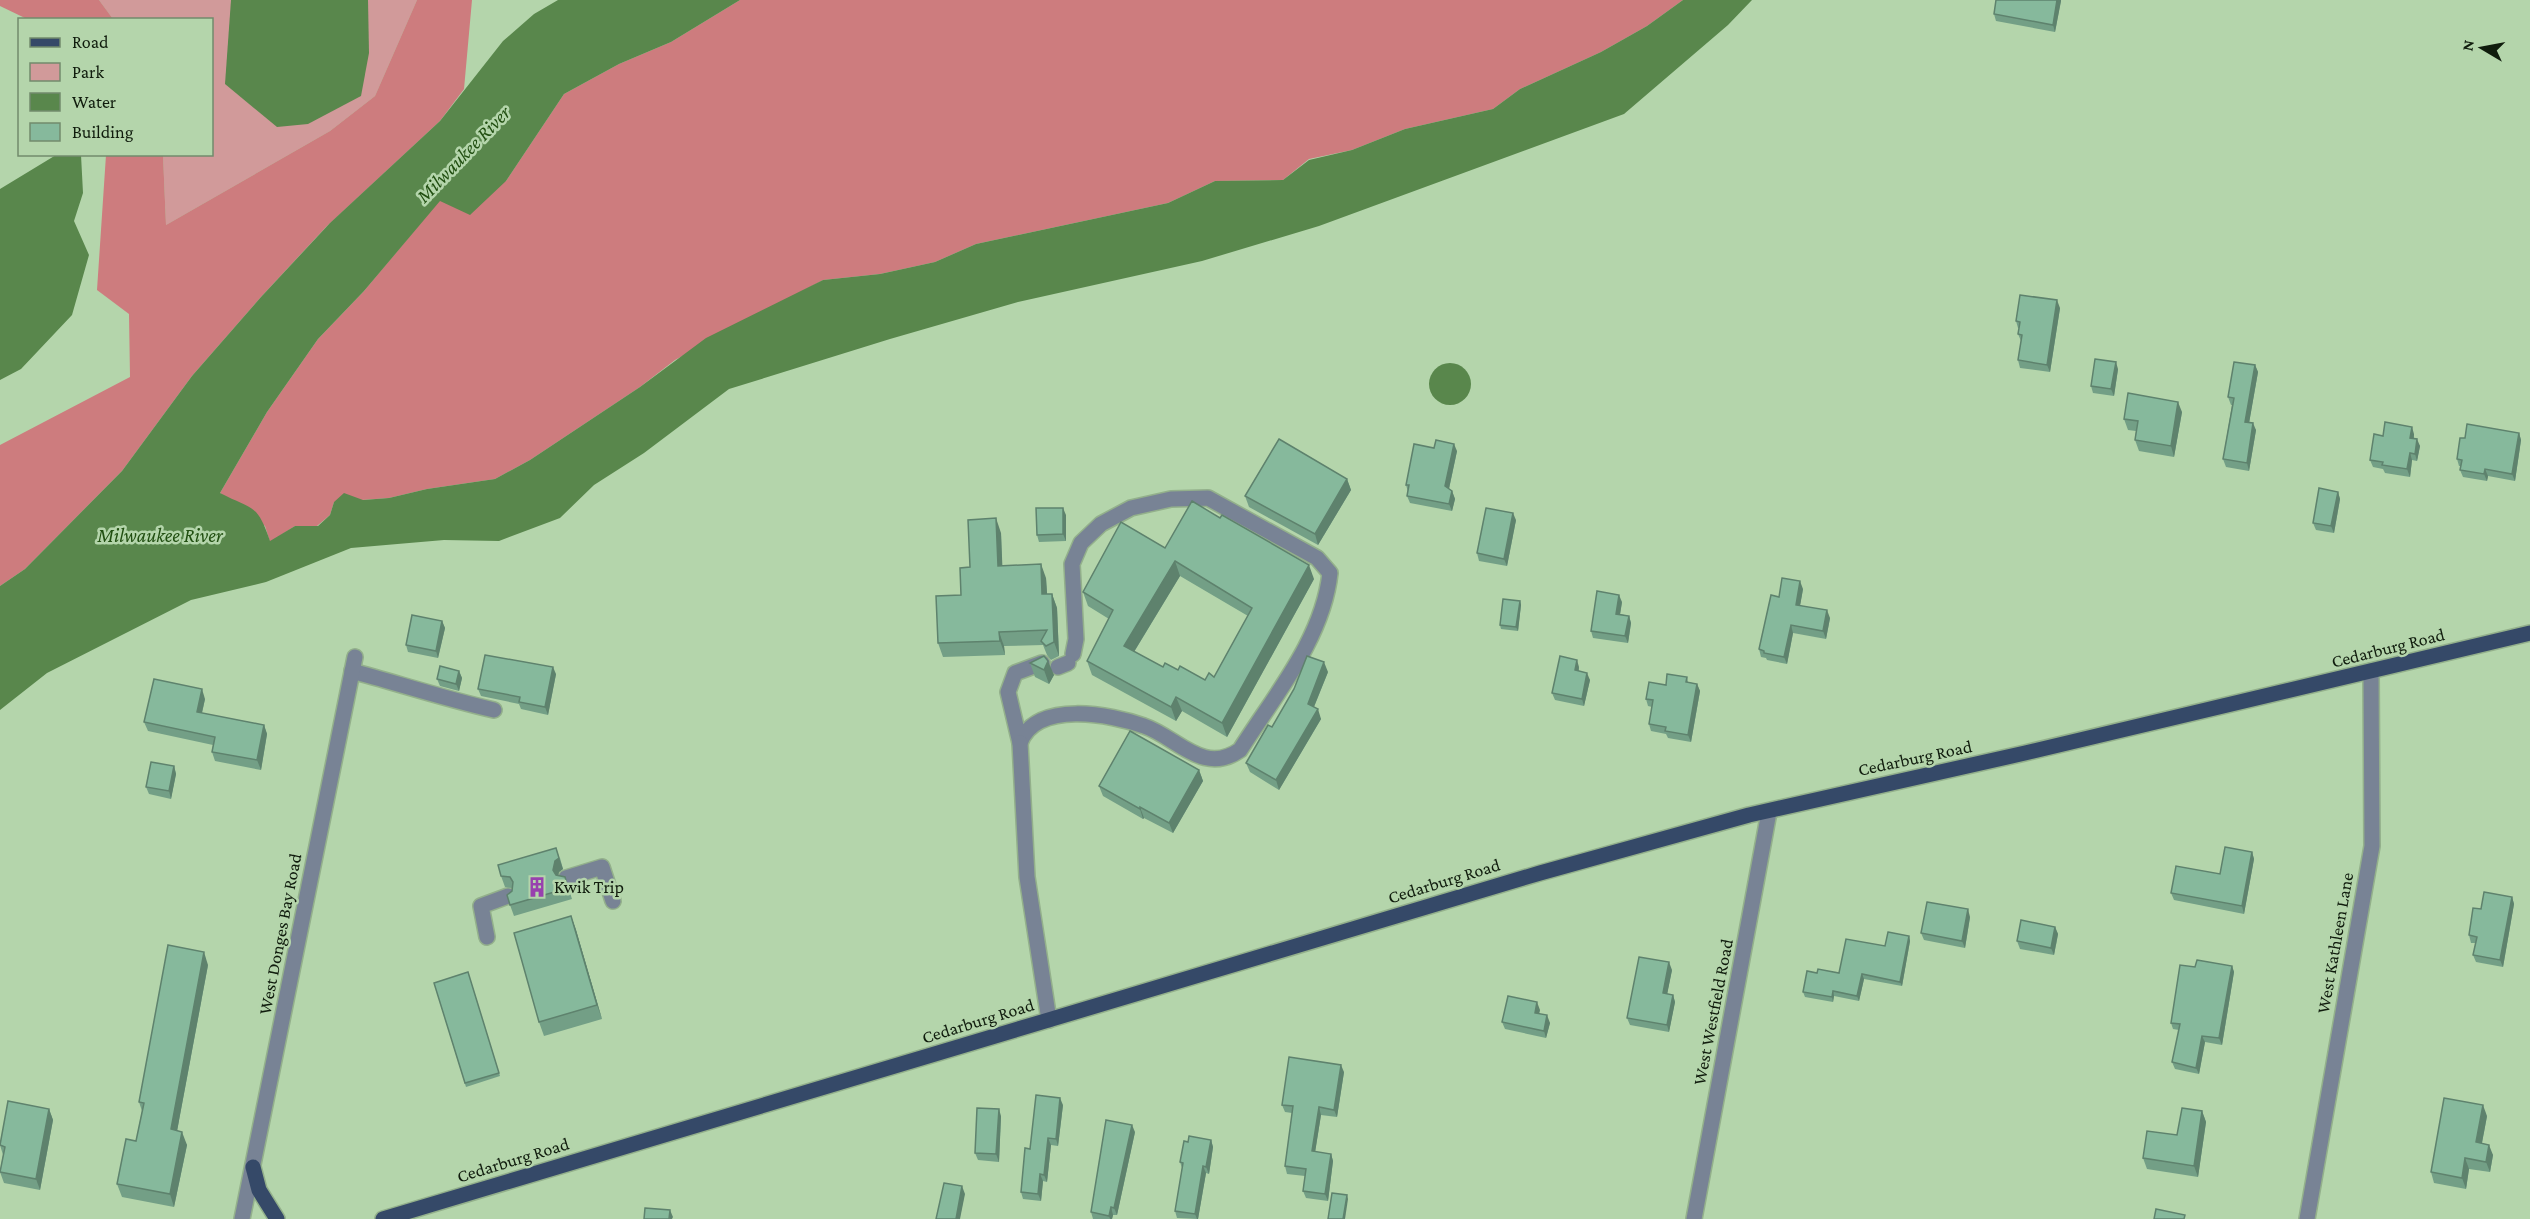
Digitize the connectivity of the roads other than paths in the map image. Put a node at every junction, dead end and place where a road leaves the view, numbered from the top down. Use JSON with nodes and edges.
{"nodes":[{"id":1,"x":2530,"y":633,"type":"edge"},
{"id":2,"x":1067,"y":661,"type":"dead end"},
{"id":3,"x":1042,"y":663,"type":"edge"},
{"id":4,"x":2371,"y":672,"type":"junction"},
{"id":5,"x":494,"y":710,"type":"dead end"},
{"id":6,"x":1020,"y":743,"type":"junction"},
{"id":7,"x":1769,"y":812,"type":"junction"},
{"id":8,"x":566,"y":878,"type":"edge"},
{"id":9,"x":508,"y":896,"type":"edge"},
{"id":10,"x":613,"y":901,"type":"dead end"},
{"id":11,"x":487,"y":936,"type":"dead end"},
{"id":12,"x":1049,"y":1020,"type":"junction"},
{"id":13,"x":253,"y":1167,"type":"junction"},
{"id":14,"x":242,"y":1219,"type":"edge"},
{"id":15,"x":277,"y":1219,"type":"edge"},
{"id":16,"x":383,"y":1219,"type":"edge"},
{"id":17,"x":1694,"y":1219,"type":"edge"},
{"id":18,"x":2307,"y":1219,"type":"edge"}],
"edges":[{"from":1,"to":4,"type":"main road","name":"Cedarburg Road"},
{"from":2,"to":6,"type":"street"},
{"from":3,"to":6,"type":"street"},
{"from":4,"to":7,"type":"main road","name":"Cedarburg Road"},
{"from":4,"to":18,"type":"street","name":"West Kathleen Lane"},
{"from":5,"to":13,"type":"street","name":"West Donges Bay Road"},
{"from":6,"to":12,"type":"street"},
{"from":7,"to":12,"type":"main road","name":"Cedarburg Road"},
{"from":7,"to":17,"type":"street","name":"West Westfield Road"},
{"from":8,"to":10,"type":"street"},
{"from":9,"to":11,"type":"street"},
{"from":12,"to":16,"type":"main road","name":"Cedarburg Road"},
{"from":13,"to":14,"type":"street","name":"West Donges Bay Road"},
{"from":13,"to":15,"type":"main road"}]}
